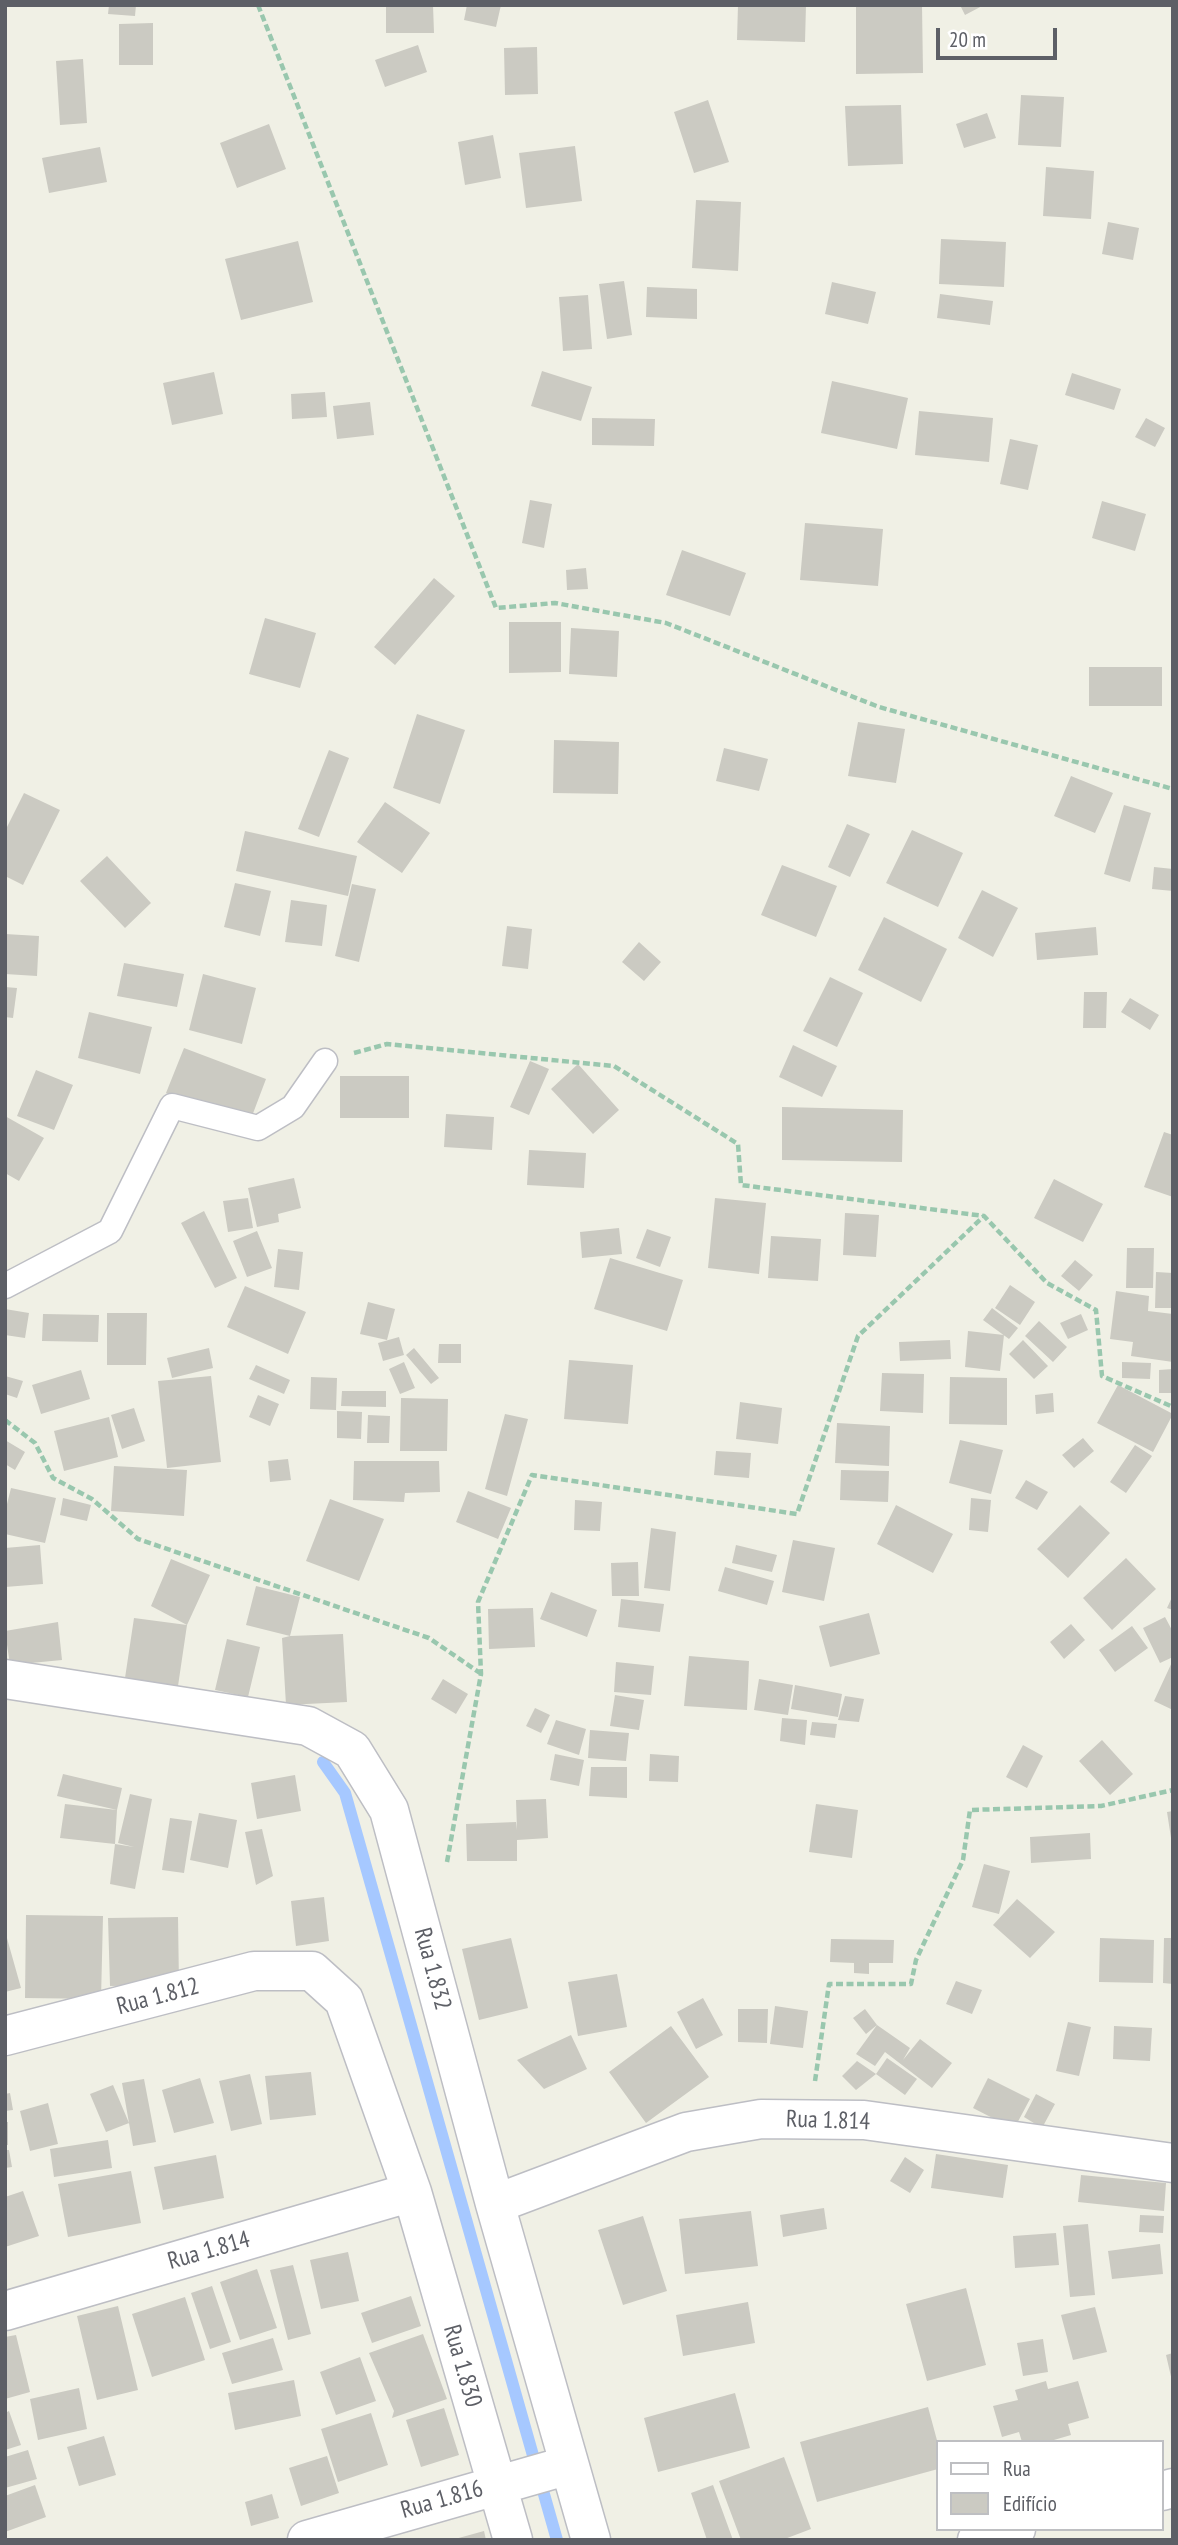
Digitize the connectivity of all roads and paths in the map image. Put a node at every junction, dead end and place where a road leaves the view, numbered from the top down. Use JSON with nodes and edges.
{"nodes":[{"id":1,"x":258,"y":5,"type":"edge"},
{"id":2,"x":1173,"y":789,"type":"edge"},
{"id":3,"x":325,"y":1061,"type":"joint"},
{"id":4,"x":984,"y":1216,"type":"junction"},
{"id":5,"x":5,"y":1286,"type":"edge"},
{"id":6,"x":1173,"y":1408,"type":"edge"},
{"id":7,"x":5,"y":1420,"type":"edge"},
{"id":8,"x":481,"y":1674,"type":"junction"},
{"id":9,"x":5,"y":1679,"type":"edge"},
{"id":10,"x":1173,"y":1790,"type":"edge"},
{"id":11,"x":407,"y":1879,"type":"junction"},
{"id":12,"x":312,"y":1971,"type":"joint"},
{"id":13,"x":5,"y":2036,"type":"edge"},
{"id":14,"x":810,"y":2120,"type":"junction"},
{"id":15,"x":1173,"y":2163,"type":"edge"},
{"id":16,"x":412,"y":2192,"type":"junction"},
{"id":17,"x":495,"y":2204,"type":"junction"},
{"id":18,"x":5,"y":2311,"type":"edge"},
{"id":19,"x":569,"y":2465,"type":"junction"},
{"id":20,"x":496,"y":2485,"type":"junction"},
{"id":21,"x":1009,"y":2531,"type":"edge"},
{"id":22,"x":307,"y":2540,"type":"edge"},
{"id":23,"x":513,"y":2540,"type":"edge"},
{"id":24,"x":591,"y":2540,"type":"edge"},
{"id":25,"x":977,"y":2540,"type":"edge"}],
"edges":[{"from":1,"to":2,"type":"path"},
{"from":3,"to":4,"type":"path"},
{"from":3,"to":5,"type":"lane"},
{"from":4,"to":6,"type":"path"},
{"from":4,"to":8,"type":"path"},
{"from":7,"to":8,"type":"path"},
{"from":8,"to":11,"type":"path"},
{"from":9,"to":11,"type":"street","name":"Rua 1.832"},
{"from":10,"to":14,"type":"path"},
{"from":11,"to":17,"type":"street","name":"Rua 1.832"},
{"from":12,"to":13,"type":"street","name":"Rua 1.812"},
{"from":12,"to":16,"type":"street","name":"Rua 1.830"},
{"from":14,"to":15,"type":"street","name":"Rua 1.814"},
{"from":14,"to":17,"type":"street","name":"Rua 1.814"},
{"from":16,"to":18,"type":"street","name":"Rua 1.814"},
{"from":16,"to":20,"type":"street","name":"Rua 1.830"},
{"from":17,"to":19,"type":"street","name":"Rua 1.832"},
{"from":19,"to":20,"type":"street","name":"Rua 1.816"},
{"from":19,"to":24,"type":"street","name":"Rua 1.832"},
{"from":20,"to":22,"type":"street","name":"Rua 1.816"},
{"from":20,"to":23,"type":"street","name":"Rua 1.830"},
{"from":21,"to":25,"type":"street"}]}
